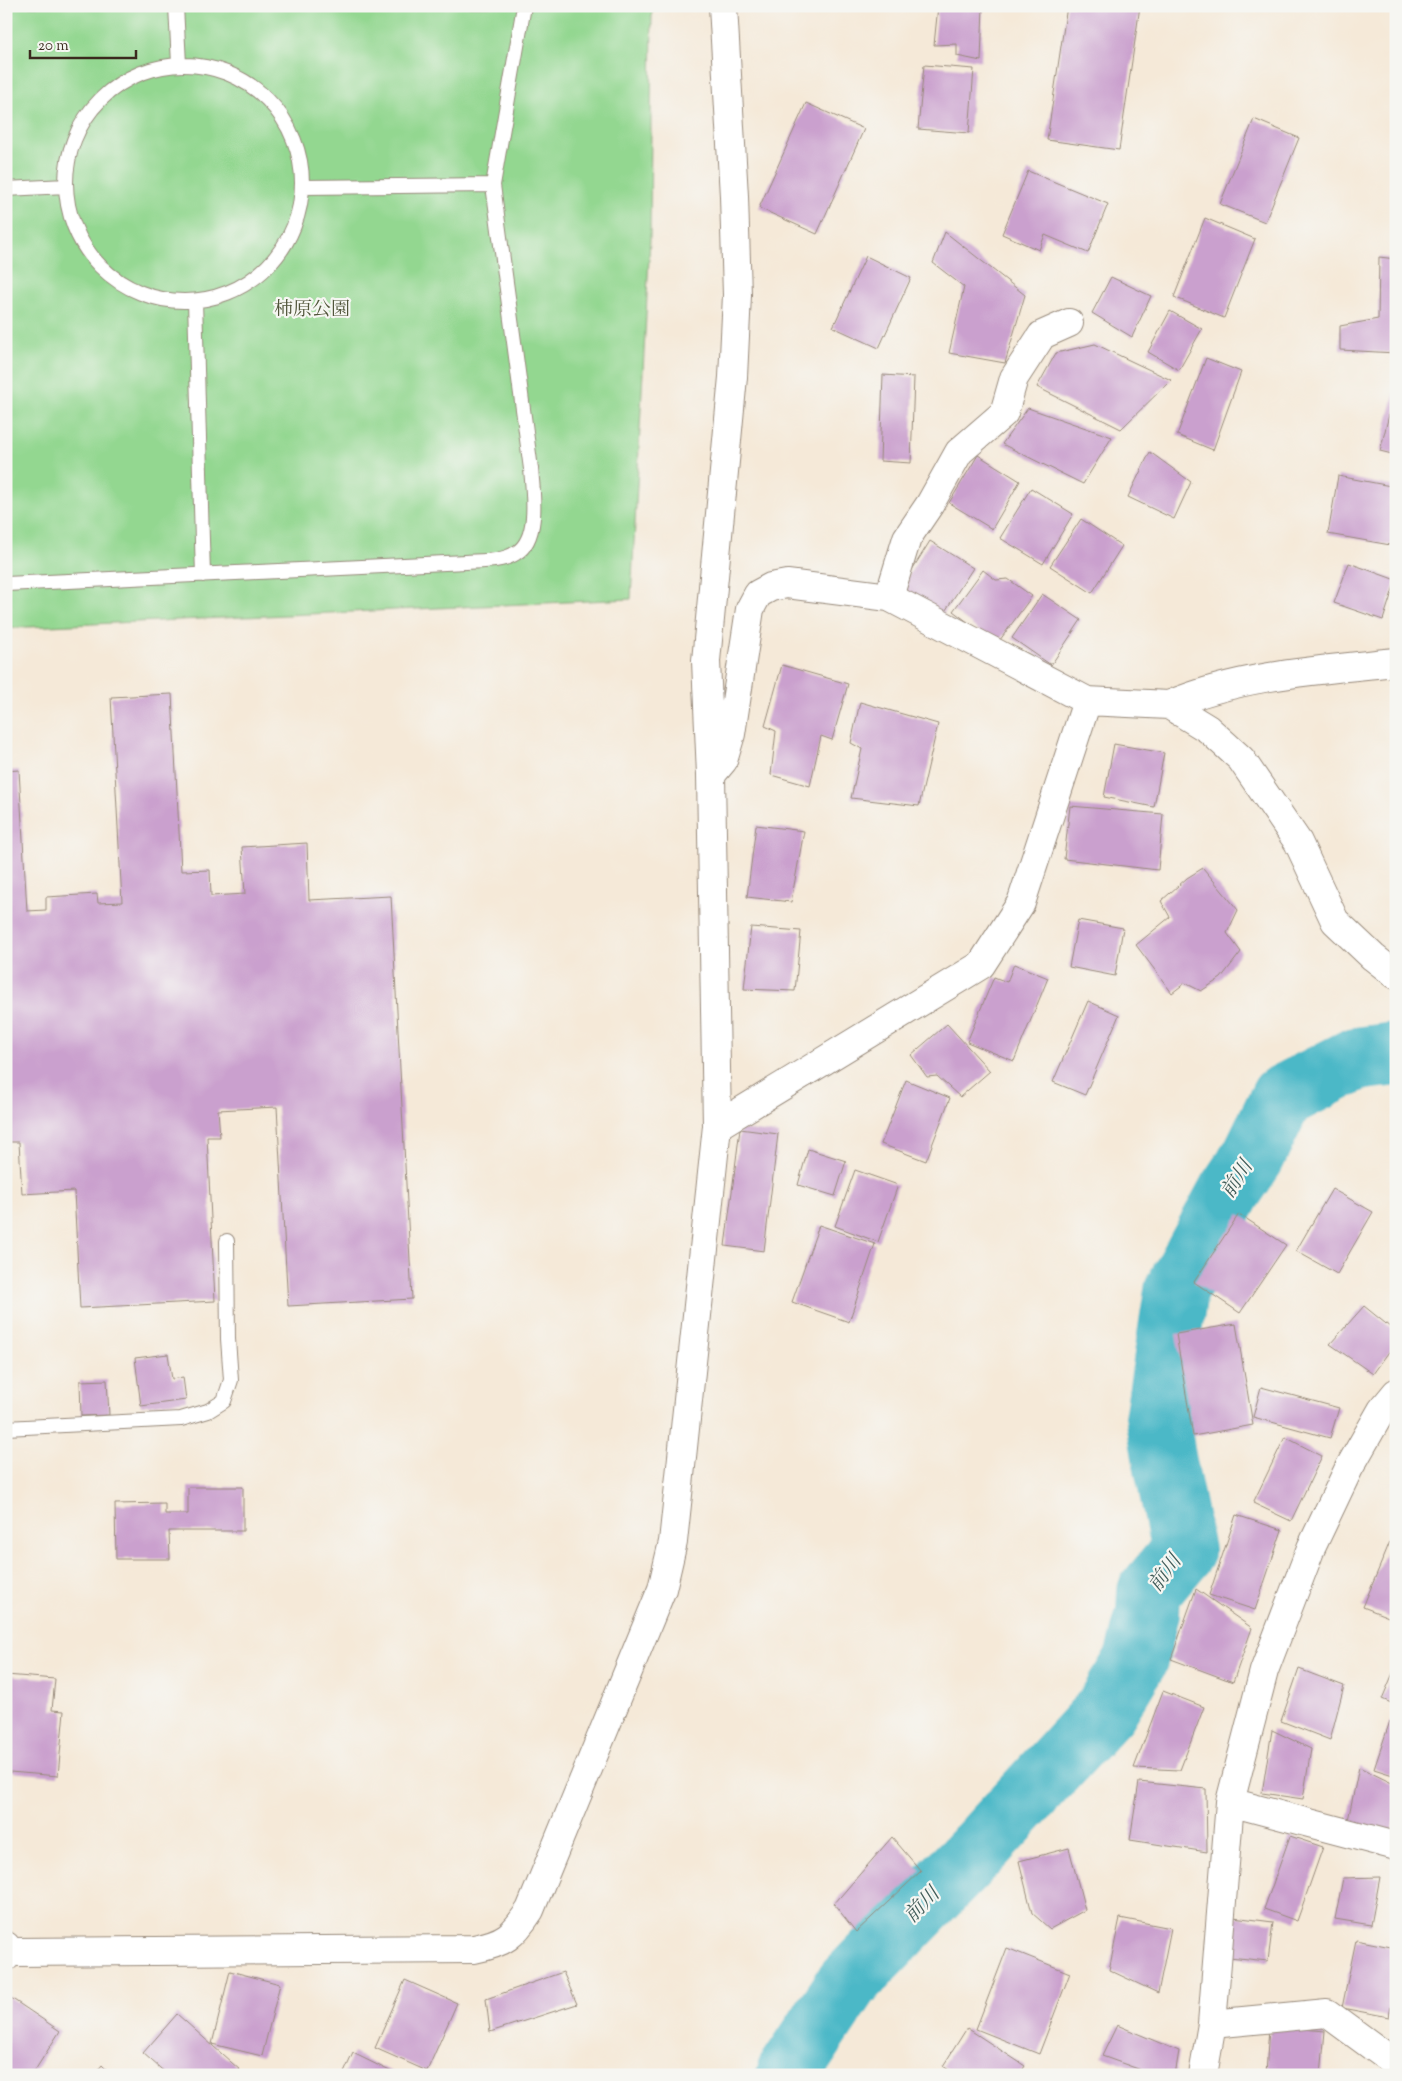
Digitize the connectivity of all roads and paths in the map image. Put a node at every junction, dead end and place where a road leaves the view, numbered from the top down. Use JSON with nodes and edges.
{"nodes":[{"id":1,"x":176,"y":6,"type":"edge"},
{"id":2,"x":524,"y":6,"type":"edge"},
{"id":3,"x":723,"y":6,"type":"edge"},
{"id":4,"x":179,"y":64,"type":"junction"},
{"id":5,"x":493,"y":185,"type":"junction"},
{"id":6,"x":66,"y":186,"type":"junction"},
{"id":7,"x":303,"y":187,"type":"junction"},
{"id":8,"x":6,"y":189,"type":"edge"},
{"id":9,"x":195,"y":301,"type":"junction"},
{"id":10,"x":1069,"y":323,"type":"dead end"},
{"id":11,"x":203,"y":575,"type":"junction"},
{"id":12,"x":6,"y":584,"type":"edge"},
{"id":13,"x":888,"y":598,"type":"junction"},
{"id":14,"x":1396,"y":662,"type":"edge"},
{"id":15,"x":1086,"y":701,"type":"junction"},
{"id":16,"x":1169,"y":704,"type":"junction"},
{"id":17,"x":711,"y":775,"type":"junction"},
{"id":18,"x":1396,"y":975,"type":"edge"},
{"id":19,"x":717,"y":1126,"type":"junction"},
{"id":20,"x":227,"y":1241,"type":"dead end"},
{"id":21,"x":1396,"y":1393,"type":"edge"},
{"id":22,"x":6,"y":1428,"type":"edge"},
{"id":23,"x":1230,"y":1802,"type":"junction"},
{"id":24,"x":1396,"y":1846,"type":"edge"},
{"id":25,"x":8,"y":1952,"type":"edge"},
{"id":26,"x":1212,"y":2024,"type":"junction"},
{"id":27,"x":1395,"y":2063,"type":"edge"},
{"id":28,"x":1203,"y":2075,"type":"edge"}],
"edges":[{"from":1,"to":4,"type":"lane"},
{"from":2,"to":5,"type":"lane"},
{"from":3,"to":17,"type":"street"},
{"from":4,"to":6,"type":"lane"},
{"from":4,"to":7,"type":"lane"},
{"from":5,"to":7,"type":"lane"},
{"from":5,"to":11,"type":"lane"},
{"from":6,"to":8,"type":"lane"},
{"from":6,"to":9,"type":"lane"},
{"from":7,"to":9,"type":"lane"},
{"from":9,"to":11,"type":"lane"},
{"from":10,"to":13,"type":"street"},
{"from":11,"to":12,"type":"lane"},
{"from":13,"to":15,"type":"street"},
{"from":13,"to":17,"type":"street"},
{"from":14,"to":16,"type":"street"},
{"from":15,"to":16,"type":"street"},
{"from":15,"to":19,"type":"street"},
{"from":16,"to":18,"type":"street"},
{"from":17,"to":19,"type":"street"},
{"from":19,"to":25,"type":"street"},
{"from":20,"to":22,"type":"lane"},
{"from":21,"to":23,"type":"street"},
{"from":23,"to":24,"type":"street"},
{"from":23,"to":26,"type":"street"},
{"from":26,"to":27,"type":"street"},
{"from":26,"to":28,"type":"street"}]}
